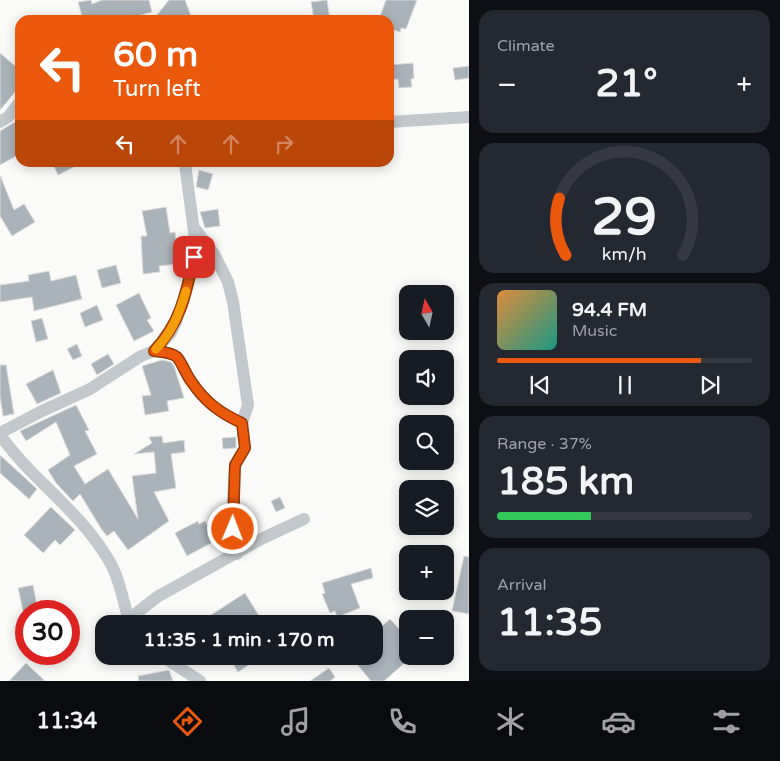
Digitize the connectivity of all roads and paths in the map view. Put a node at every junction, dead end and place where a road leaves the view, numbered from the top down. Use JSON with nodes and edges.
{"nodes":[{"id":1,"x":15,"y":108,"type":"edge"},
{"id":2,"x":469,"y":117,"type":"edge"},
{"id":3,"x":0,"y":122,"type":"edge"},
{"id":4,"x":394,"y":122,"type":"edge"},
{"id":5,"x":185,"y":167,"type":"edge"},
{"id":6,"x":195,"y":228,"type":"junction"},
{"id":7,"x":154,"y":351,"type":"junction"},
{"id":8,"x":242,"y":423,"type":"junction"},
{"id":9,"x":0,"y":434,"type":"edge"},
{"id":10,"x":304,"y":519,"type":"dead end"},
{"id":11,"x":237,"y":554,"type":"junction"},
{"id":12,"x":128,"y":615,"type":"edge"},
{"id":13,"x":138,"y":615,"type":"edge"},
{"id":14,"x":176,"y":665,"type":"edge"},
{"id":15,"x":200,"y":681,"type":"edge"}],
"edges":[{"from":1,"to":3,"type":"street"},
{"from":2,"to":4,"type":"street"},
{"from":5,"to":6,"type":"street"},
{"from":6,"to":7,"type":"street"},
{"from":6,"to":8,"type":"street"},
{"from":7,"to":8,"type":"street"},
{"from":7,"to":9,"type":"street"},
{"from":8,"to":11,"type":"street"},
{"from":9,"to":12,"type":"street"},
{"from":10,"to":11,"type":"street"},
{"from":11,"to":13,"type":"street"},
{"from":14,"to":15,"type":"street"}]}
